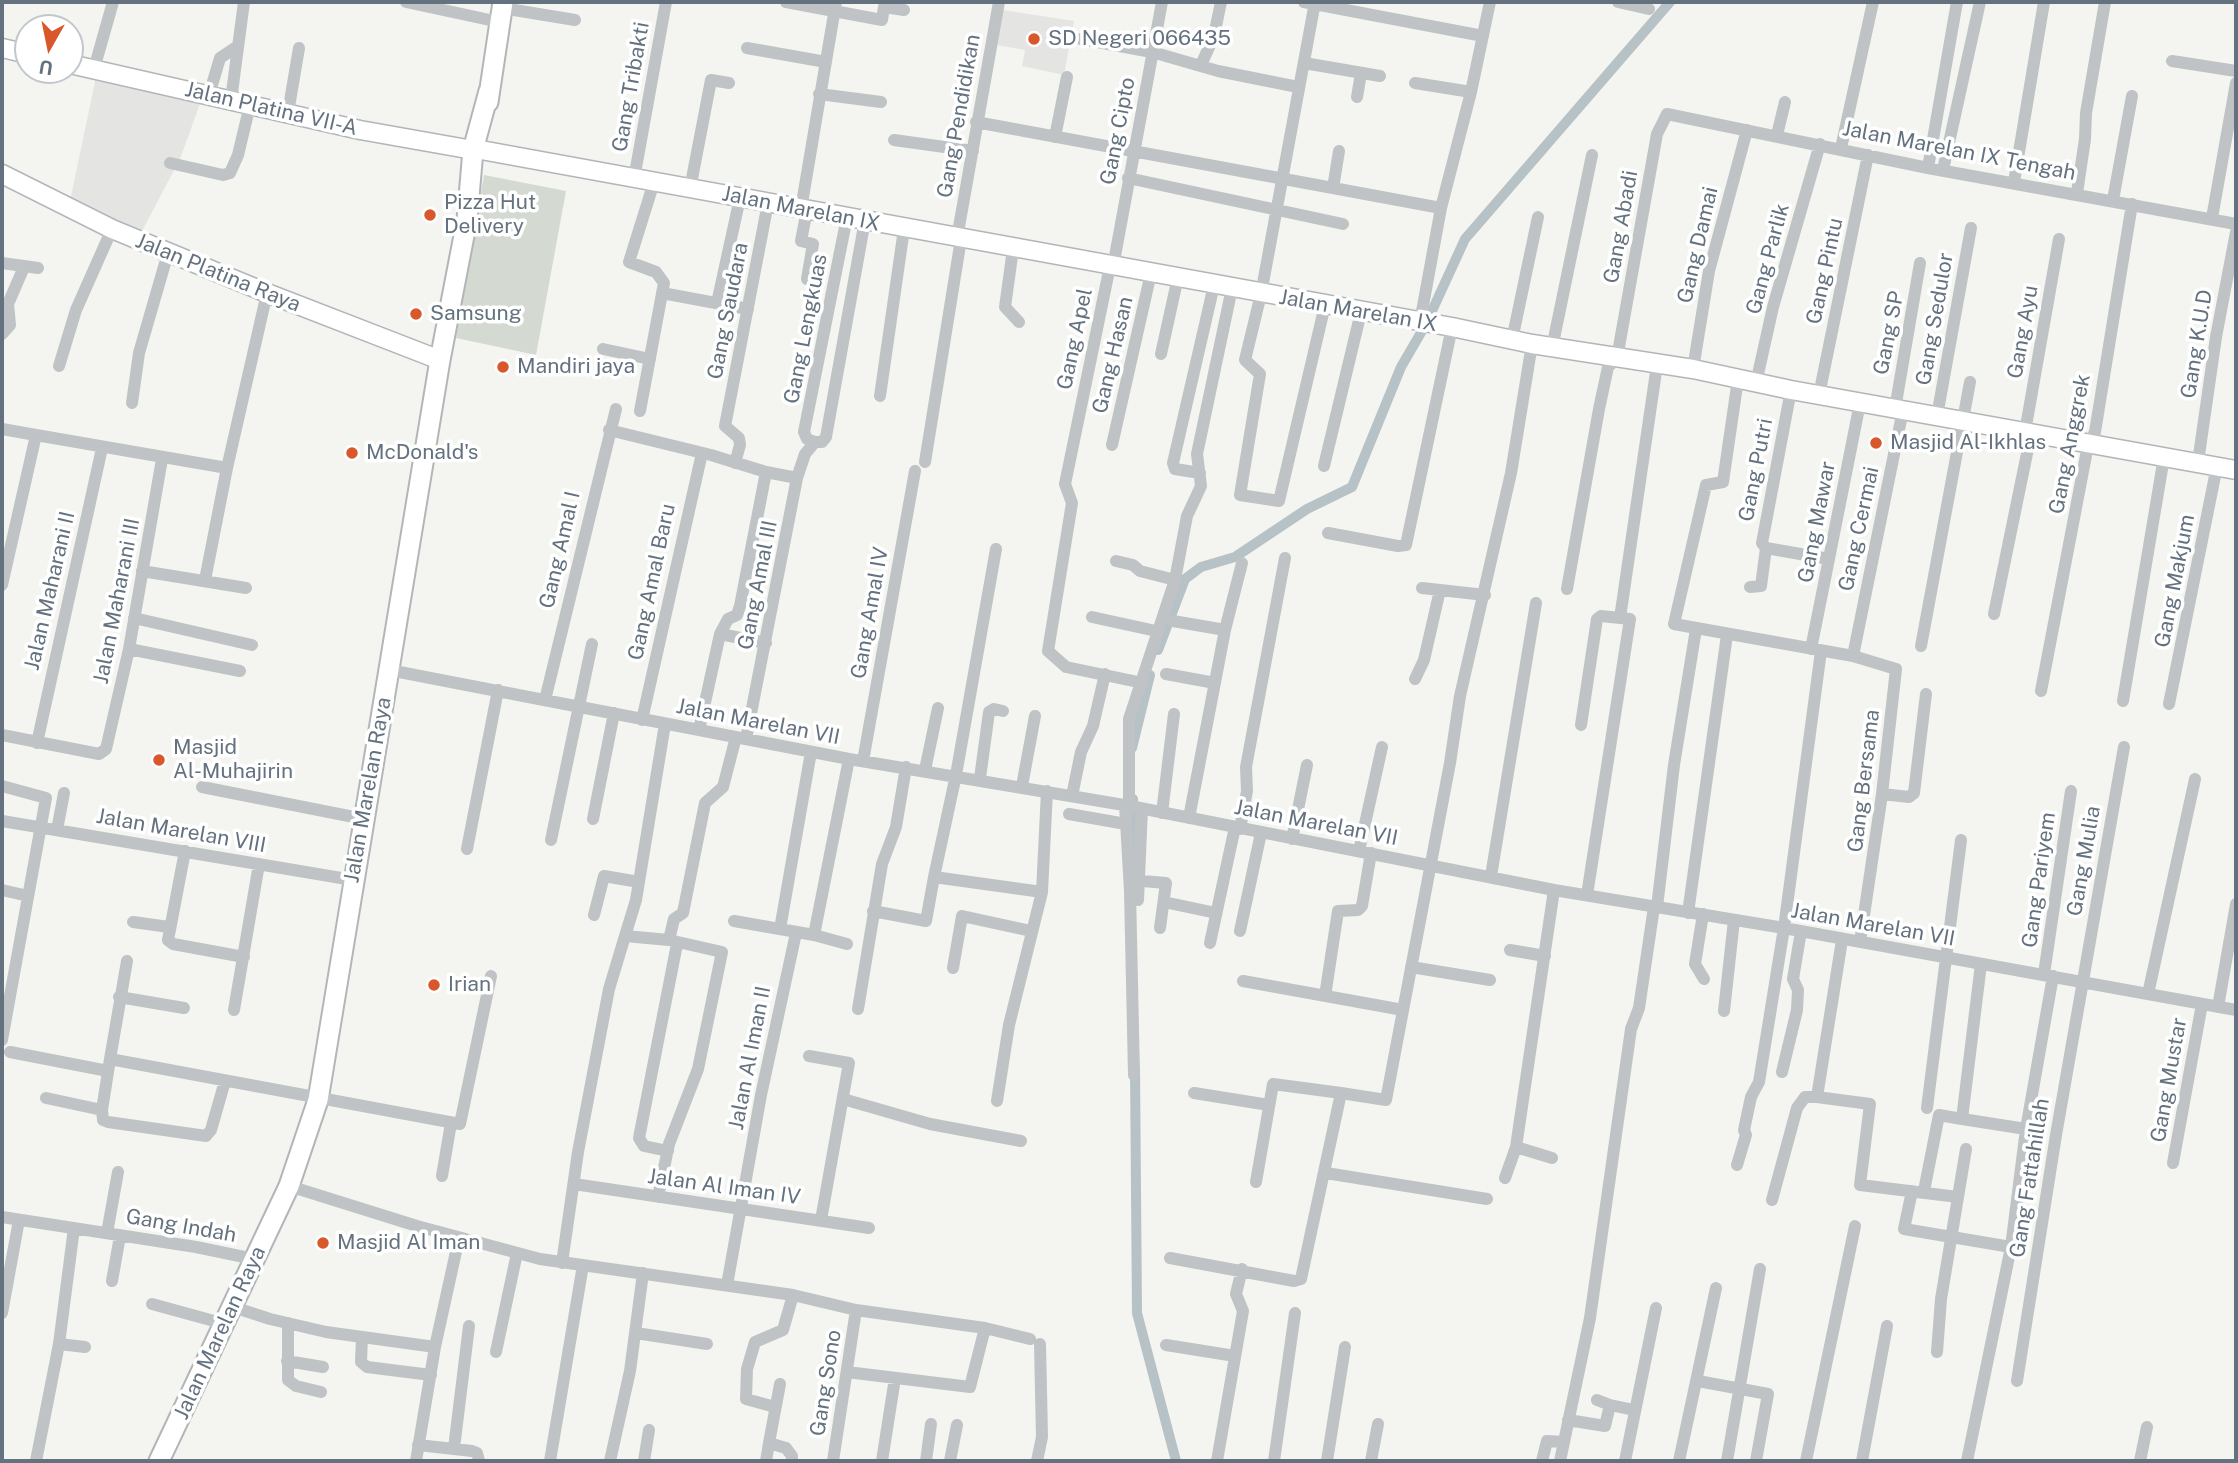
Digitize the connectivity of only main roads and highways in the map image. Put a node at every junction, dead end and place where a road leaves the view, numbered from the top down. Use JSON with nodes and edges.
{"nodes":[{"id":1,"x":501,"y":11,"type":"edge"},
{"id":2,"x":84,"y":67,"type":"edge"},
{"id":3,"x":477,"y":150,"type":"junction"},
{"id":4,"x":2,"y":174,"type":"edge"},
{"id":5,"x":440,"y":360,"type":"junction"},
{"id":6,"x":2236,"y":470,"type":"edge"},
{"id":7,"x":159,"y":1461,"type":"edge"}],
"edges":[{"from":1,"to":3,"type":"main road","name":"Jalan Marelan Raya"},
{"from":2,"to":3,"type":"main road","name":"Jalan Platina VII-A"},
{"from":3,"to":5,"type":"main road","name":"Jalan Marelan Raya"},
{"from":3,"to":6,"type":"main road","name":"Jalan Marelan IX"},
{"from":4,"to":5,"type":"main road","name":"Jalan Platina Raya"},
{"from":5,"to":7,"type":"main road","name":"Jalan Marelan Raya"}]}
